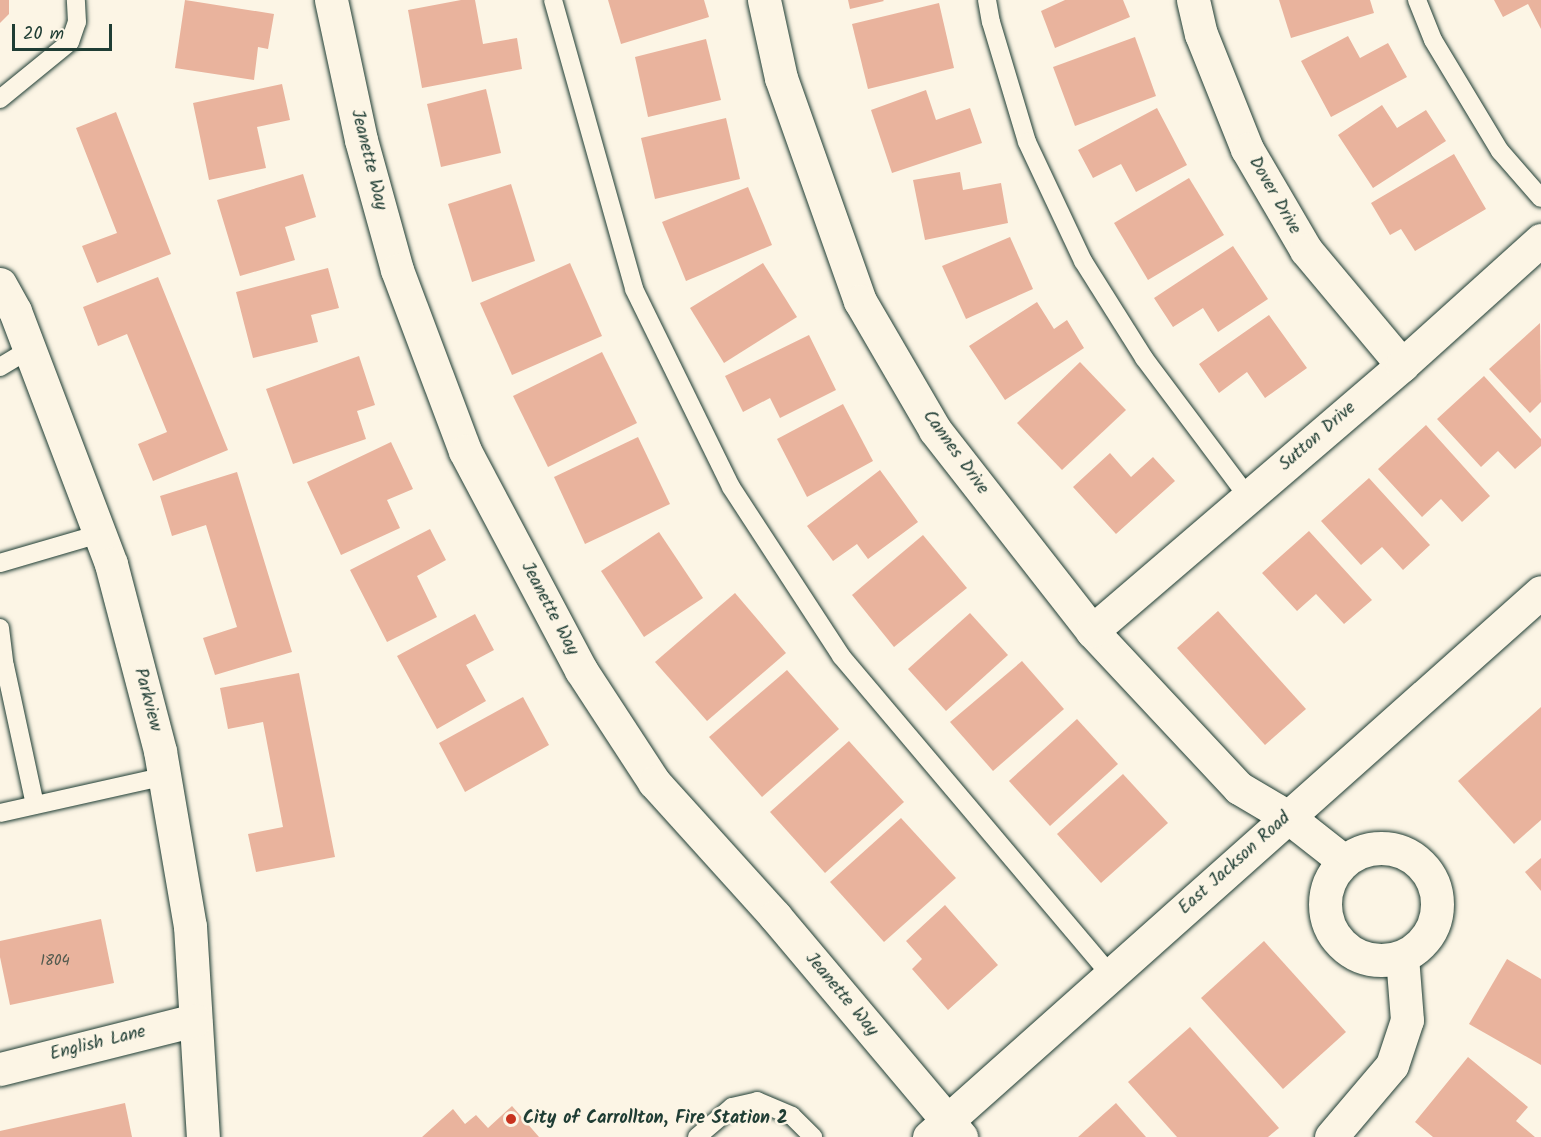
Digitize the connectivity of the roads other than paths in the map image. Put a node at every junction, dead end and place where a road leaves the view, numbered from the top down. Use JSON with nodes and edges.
{"nodes":[{"id":1,"x":76,"y":0,"type":"edge"},
{"id":2,"x":331,"y":0,"type":"edge"},
{"id":3,"x":553,"y":0,"type":"edge"},
{"id":4,"x":764,"y":0,"type":"edge"},
{"id":5,"x":987,"y":0,"type":"edge"},
{"id":6,"x":1193,"y":0,"type":"edge"},
{"id":7,"x":1417,"y":0,"type":"edge"},
{"id":8,"x":0,"y":99,"type":"edge"},
{"id":9,"x":1541,"y":198,"type":"edge"},
{"id":10,"x":1541,"y":240,"type":"edge"},
{"id":11,"x":0,"y":284,"type":"edge"},
{"id":12,"x":30,"y":349,"type":"junction"},
{"id":13,"x":1402,"y":365,"type":"junction"},
{"id":14,"x":0,"y":367,"type":"edge"},
{"id":15,"x":1248,"y":497,"type":"junction"},
{"id":16,"x":99,"y":534,"type":"junction"},
{"id":17,"x":0,"y":563,"type":"edge"},
{"id":18,"x":1539,"y":598,"type":"edge"},
{"id":19,"x":0,"y":628,"type":"edge"},
{"id":20,"x":1092,"y":631,"type":"junction"},
{"id":21,"x":165,"y":776,"type":"junction"},
{"id":22,"x":35,"y":805,"type":"junction"},
{"id":23,"x":0,"y":813,"type":"edge"},
{"id":24,"x":1288,"y":817,"type":"junction"},
{"id":25,"x":1344,"y":861,"type":"junction"},
{"id":26,"x":1402,"y":957,"type":"junction"},
{"id":27,"x":1111,"y":975,"type":"junction"},
{"id":28,"x":195,"y":1020,"type":"junction"},
{"id":29,"x":0,"y":1069,"type":"edge"},
{"id":30,"x":945,"y":1132,"type":"edge"},
{"id":31,"x":202,"y":1137,"type":"edge"},
{"id":32,"x":697,"y":1137,"type":"edge"},
{"id":33,"x":813,"y":1137,"type":"edge"},
{"id":34,"x":1330,"y":1137,"type":"edge"}],
"edges":[{"from":1,"to":8,"type":"lane"},
{"from":2,"to":30,"type":"street","name":"Jeanette Way"},
{"from":3,"to":27,"type":"lane"},
{"from":4,"to":20,"type":"street","name":"Cannes Drive"},
{"from":5,"to":15,"type":"lane"},
{"from":6,"to":13,"type":"street","name":"Dover Drive"},
{"from":7,"to":9,"type":"lane"},
{"from":10,"to":13,"type":"street","name":"Sutton Drive"},
{"from":11,"to":12,"type":"street","name":"Parkview"},
{"from":12,"to":14,"type":"lane"},
{"from":12,"to":16,"type":"street","name":"Parkview"},
{"from":13,"to":15,"type":"street","name":"Sutton Drive"},
{"from":15,"to":20,"type":"street","name":"Sutton Drive"},
{"from":16,"to":17,"type":"lane"},
{"from":16,"to":21,"type":"street","name":"Parkview"},
{"from":18,"to":24,"type":"street","name":"East Jackson Road"},
{"from":19,"to":22,"type":"lane"},
{"from":20,"to":24,"type":"street","name":"Cannes Drive"},
{"from":21,"to":22,"type":"lane"},
{"from":21,"to":28,"type":"street","name":"Parkview"},
{"from":22,"to":23,"type":"lane"},
{"from":24,"to":25,"type":"street","name":"Cannes Drive"},
{"from":24,"to":27,"type":"street","name":"East Jackson Road"},
{"from":25,"to":26,"type":"street"},
{"from":25,"to":26,"type":"street"},
{"from":26,"to":34,"type":"street"},
{"from":27,"to":30,"type":"street","name":"East Jackson Road"},
{"from":28,"to":29,"type":"street","name":"English Lane"},
{"from":28,"to":31,"type":"street","name":"Parkview"},
{"from":32,"to":33,"type":"lane"}]}
